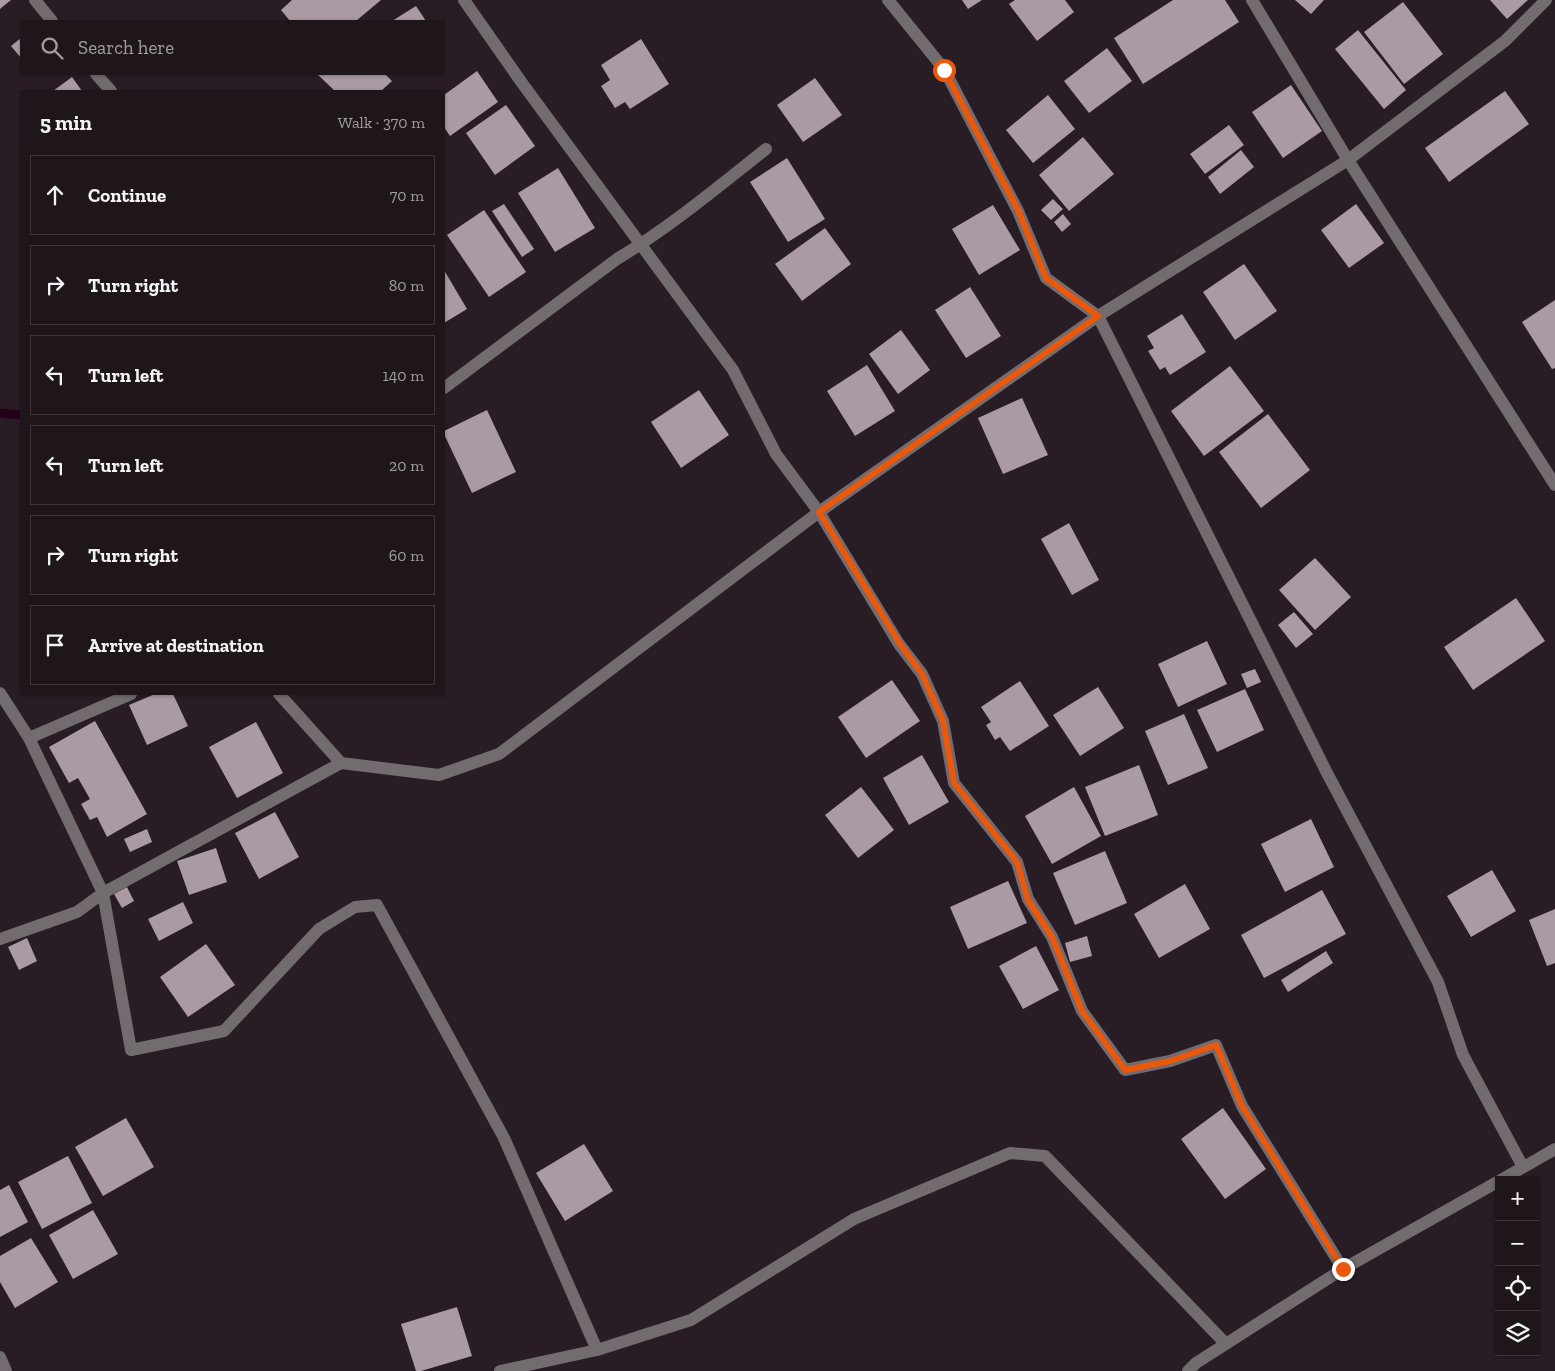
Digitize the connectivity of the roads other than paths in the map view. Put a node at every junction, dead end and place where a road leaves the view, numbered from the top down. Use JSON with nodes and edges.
{"nodes":[{"id":1,"x":35,"y":0,"type":"edge"},
{"id":2,"x":464,"y":0,"type":"edge"},
{"id":3,"x":888,"y":0,"type":"edge"},
{"id":4,"x":1252,"y":0,"type":"edge"},
{"id":5,"x":1546,"y":0,"type":"edge"},
{"id":6,"x":51,"y":20,"type":"edge"},
{"id":7,"x":97,"y":75,"type":"edge"},
{"id":8,"x":110,"y":90,"type":"edge"},
{"id":9,"x":766,"y":149,"type":"dead end"},
{"id":10,"x":1348,"y":160,"type":"junction"},
{"id":11,"x":640,"y":244,"type":"junction"},
{"id":12,"x":1098,"y":316,"type":"junction"},
{"id":13,"x":445,"y":387,"type":"edge"},
{"id":14,"x":1555,"y":485,"type":"edge"},
{"id":15,"x":819,"y":512,"type":"junction"},
{"id":16,"x":0,"y":693,"type":"edge"},
{"id":17,"x":129,"y":695,"type":"edge"},
{"id":18,"x":280,"y":695,"type":"edge"},
{"id":19,"x":29,"y":738,"type":"junction"},
{"id":20,"x":341,"y":763,"type":"junction"},
{"id":21,"x":103,"y":892,"type":"junction"},
{"id":22,"x":0,"y":939,"type":"edge"},
{"id":23,"x":1555,"y":1149,"type":"edge"},
{"id":24,"x":1523,"y":1167,"type":"junction"},
{"id":25,"x":1507,"y":1176,"type":"edge"},
{"id":26,"x":1495,"y":1183,"type":"edge"},
{"id":27,"x":1343,"y":1269,"type":"junction"},
{"id":28,"x":1226,"y":1344,"type":"junction"},
{"id":29,"x":597,"y":1350,"type":"junction"},
{"id":30,"x":0,"y":1357,"type":"edge"},
{"id":31,"x":6,"y":1371,"type":"edge"},
{"id":32,"x":500,"y":1371,"type":"edge"},
{"id":33,"x":1188,"y":1371,"type":"edge"}],
"edges":[{"from":1,"to":6,"type":"street"},
{"from":2,"to":11,"type":"street"},
{"from":3,"to":12,"type":"street"},
{"from":4,"to":10,"type":"street"},
{"from":5,"to":10,"type":"street"},
{"from":7,"to":8,"type":"street"},
{"from":9,"to":11,"type":"street"},
{"from":10,"to":12,"type":"street"},
{"from":10,"to":14,"type":"street"},
{"from":11,"to":13,"type":"street"},
{"from":11,"to":15,"type":"street"},
{"from":12,"to":15,"type":"street"},
{"from":12,"to":24,"type":"street"},
{"from":15,"to":20,"type":"street"},
{"from":15,"to":27,"type":"street"},
{"from":16,"to":19,"type":"street"},
{"from":17,"to":19,"type":"street"},
{"from":18,"to":20,"type":"street"},
{"from":19,"to":21,"type":"street"},
{"from":20,"to":21,"type":"street"},
{"from":21,"to":22,"type":"street"},
{"from":21,"to":29,"type":"street"},
{"from":23,"to":24,"type":"street"},
{"from":24,"to":25,"type":"street"},
{"from":26,"to":27,"type":"street"},
{"from":27,"to":28,"type":"street"},
{"from":28,"to":29,"type":"street"},
{"from":28,"to":33,"type":"street"},
{"from":29,"to":32,"type":"street"},
{"from":30,"to":31,"type":"street"}]}
